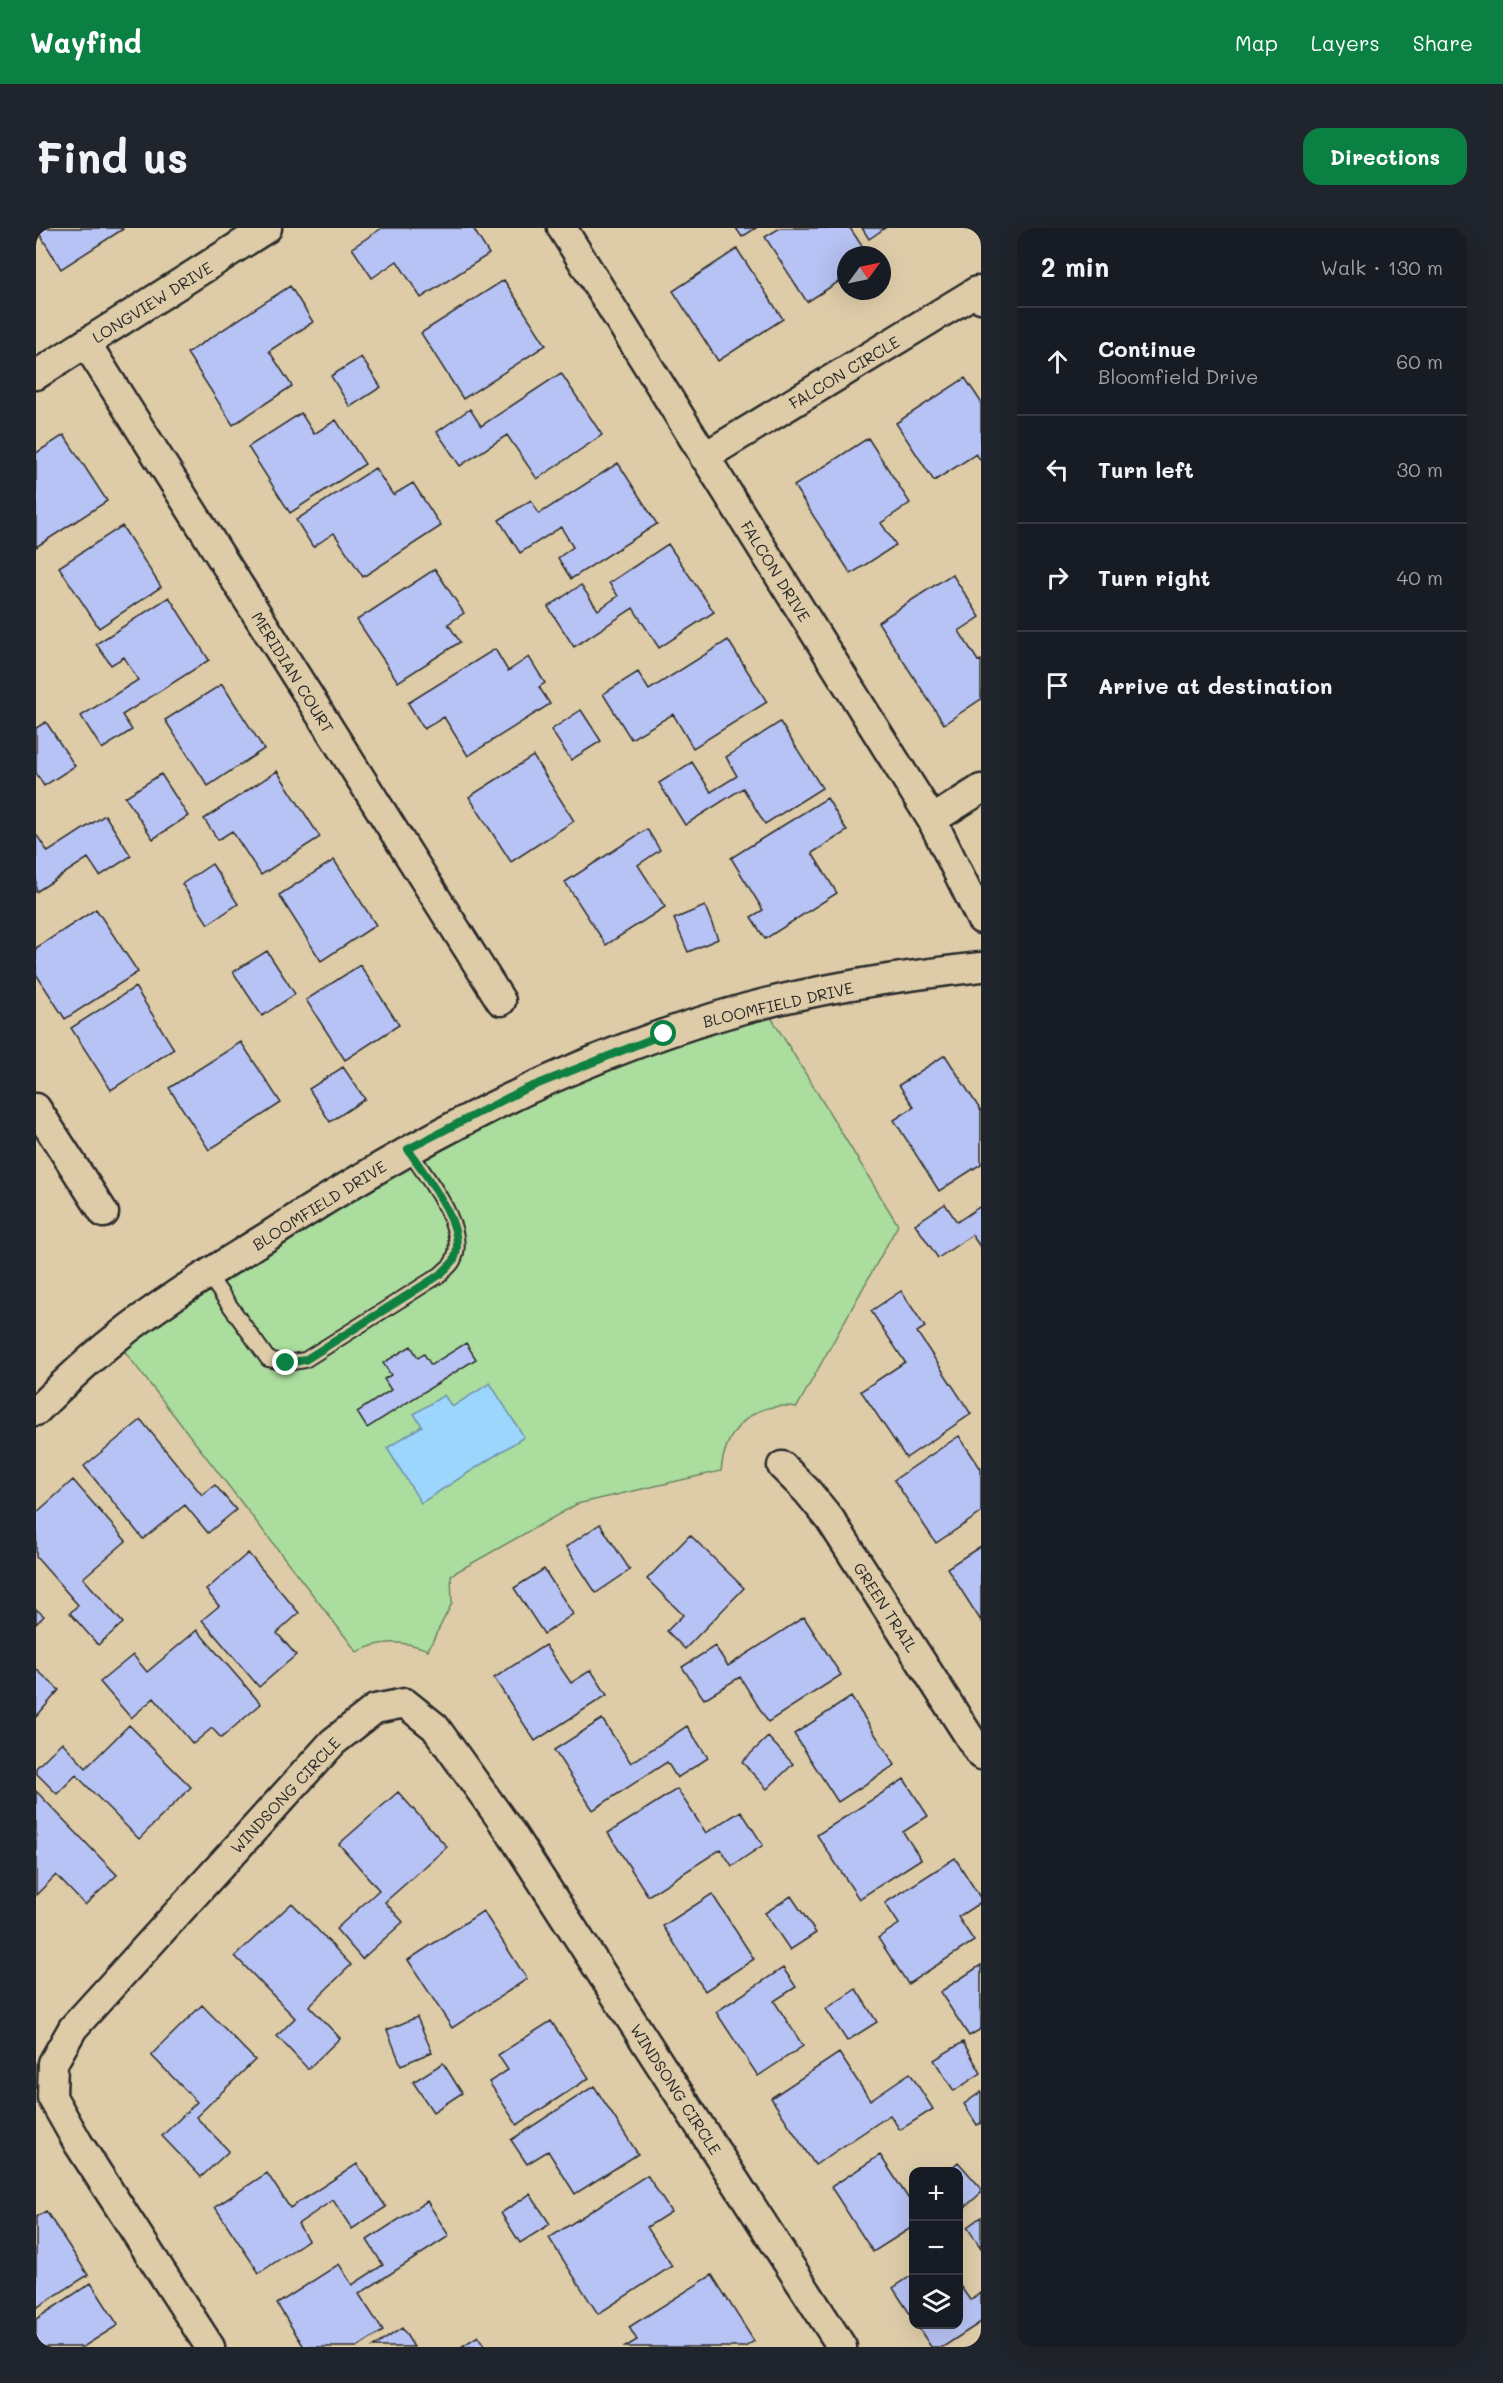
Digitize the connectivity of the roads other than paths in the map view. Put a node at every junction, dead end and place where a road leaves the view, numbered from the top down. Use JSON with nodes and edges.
{"nodes":[{"id":1,"x":267,"y":228,"type":"edge"},
{"id":2,"x":562,"y":228,"type":"edge"},
{"id":3,"x":981,"y":298,"type":"edge"},
{"id":4,"x":86,"y":344,"type":"junction"},
{"id":5,"x":36,"y":375,"type":"edge"},
{"id":6,"x":705,"y":457,"type":"junction"},
{"id":7,"x":981,"y":789,"type":"edge"},
{"id":8,"x":932,"y":820,"type":"junction"},
{"id":9,"x":981,"y":920,"type":"edge"},
{"id":10,"x":981,"y":967,"type":"edge"},
{"id":11,"x":501,"y":1001,"type":"dead end"},
{"id":12,"x":36,"y":1108,"type":"edge"},
{"id":13,"x":408,"y":1149,"type":"junction"},
{"id":14,"x":104,"y":1213,"type":"dead end"},
{"id":15,"x":208,"y":1275,"type":"junction"},
{"id":16,"x":36,"y":1411,"type":"edge"},
{"id":17,"x":782,"y":1466,"type":"dead end"},
{"id":18,"x":981,"y":1755,"type":"edge"},
{"id":19,"x":210,"y":2347,"type":"edge"},
{"id":20,"x":842,"y":2347,"type":"edge"}],
"edges":[{"from":1,"to":4,"type":"street","name":"LONGVIEW DRIVE"},
{"from":2,"to":6,"type":"street","name":"FALCON DRIVE"},
{"from":3,"to":6,"type":"street","name":"FALCON CIRCLE"},
{"from":4,"to":5,"type":"street","name":"LONGVIEW DRIVE"},
{"from":4,"to":11,"type":"street","name":"MERIDIAN COURT"},
{"from":6,"to":8,"type":"street","name":"FALCON DRIVE"},
{"from":7,"to":8,"type":"street"},
{"from":8,"to":9,"type":"street","name":"FALCON DRIVE"},
{"from":10,"to":13,"type":"street","name":"BLOOMFIELD DRIVE"},
{"from":12,"to":14,"type":"street"},
{"from":13,"to":15,"type":"street","name":"BLOOMFIELD DRIVE"},
{"from":13,"to":15,"type":"lane"},
{"from":15,"to":16,"type":"street","name":"BLOOMFIELD DRIVE"},
{"from":17,"to":18,"type":"street","name":"GREEN TRAIL"},
{"from":19,"to":20,"type":"street","name":"WINDSONG CIRCLE"}]}
